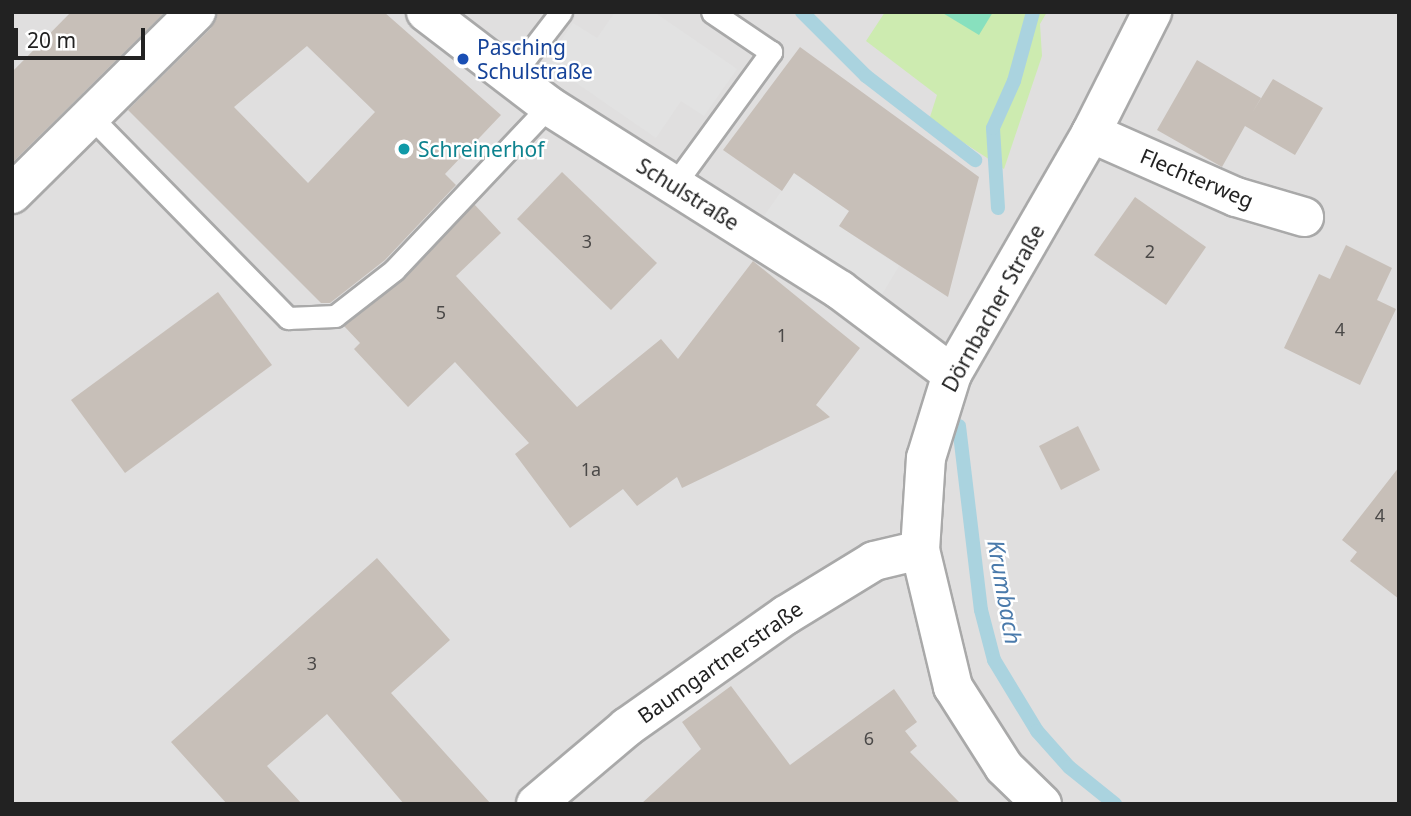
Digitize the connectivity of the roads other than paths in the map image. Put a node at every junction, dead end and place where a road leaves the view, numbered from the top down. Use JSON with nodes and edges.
{"nodes":[{"id":1,"x":196,"y":12,"type":"edge"},
{"id":2,"x":426,"y":12,"type":"edge"},
{"id":3,"x":561,"y":12,"type":"edge"},
{"id":4,"x":712,"y":12,"type":"edge"},
{"id":5,"x":1152,"y":12,"type":"edge"},
{"id":6,"x":511,"y":78,"type":"junction"},
{"id":7,"x":549,"y":106,"type":"junction"},
{"id":8,"x":90,"y":116,"type":"junction"},
{"id":9,"x":1091,"y":133,"type":"junction"},
{"id":10,"x":674,"y":185,"type":"junction"},
{"id":11,"x":12,"y":194,"type":"edge"},
{"id":12,"x":1304,"y":217,"type":"dead end"},
{"id":13,"x":952,"y":374,"type":"junction"},
{"id":14,"x":920,"y":550,"type":"junction"},
{"id":15,"x":536,"y":804,"type":"edge"},
{"id":16,"x":1042,"y":804,"type":"edge"}],
"edges":[{"from":1,"to":8,"type":"street"},
{"from":2,"to":6,"type":"street","name":"Schulstraße"},
{"from":3,"to":6,"type":"lane"},
{"from":4,"to":10,"type":"lane"},
{"from":5,"to":9,"type":"street","name":"Dörnbacher Straße"},
{"from":6,"to":7,"type":"street","name":"Schulstraße"},
{"from":7,"to":8,"type":"lane"},
{"from":7,"to":10,"type":"street","name":"Schulstraße"},
{"from":8,"to":11,"type":"street"},
{"from":9,"to":12,"type":"street","name":"Flechterweg"},
{"from":9,"to":13,"type":"street","name":"Dörnbacher Straße"},
{"from":10,"to":13,"type":"street","name":"Schulstraße"},
{"from":13,"to":14,"type":"street","name":"Dörnbacher Straße"},
{"from":14,"to":15,"type":"street","name":"Baumgartnerstraße"},
{"from":14,"to":16,"type":"street","name":"Dörnbacher Straße"}]}
